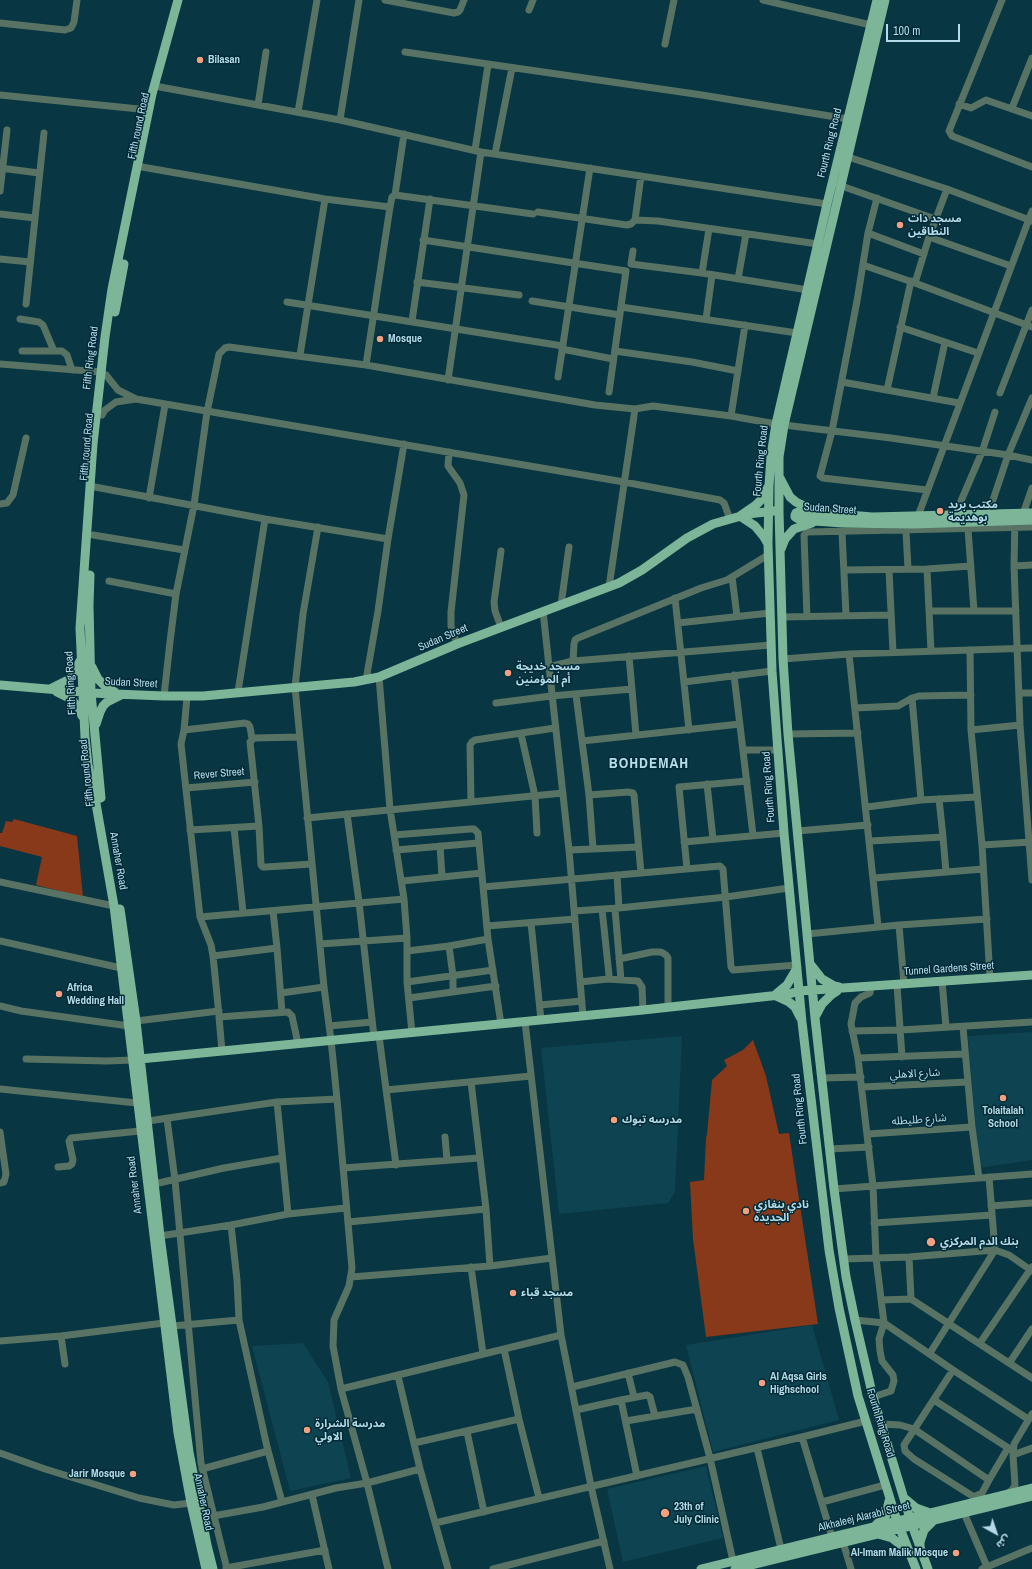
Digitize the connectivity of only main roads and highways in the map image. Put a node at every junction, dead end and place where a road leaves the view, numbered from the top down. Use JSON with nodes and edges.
{"nodes":[{"id":1,"x":178,"y":0,"type":"edge"},
{"id":2,"x":183,"y":0,"type":"edge"},
{"id":3,"x":877,"y":0,"type":"edge"},
{"id":4,"x":885,"y":0,"type":"edge"},
{"id":5,"x":136,"y":184,"type":"junction"},
{"id":6,"x":836,"y":184,"type":"junction"},
{"id":7,"x":103,"y":374,"type":"junction"},
{"id":8,"x":780,"y":424,"type":"junction"},
{"id":9,"x":779,"y":474,"type":"junction"},
{"id":10,"x":769,"y":486,"type":"junction"},
{"id":11,"x":779,"y":511,"type":"junction"},
{"id":12,"x":769,"y":512,"type":"junction"},
{"id":13,"x":740,"y":516,"type":"junction"},
{"id":14,"x":820,"y":517,"type":"junction"},
{"id":15,"x":1020,"y":518,"type":"edge"},
{"id":16,"x":1032,"y":520,"type":"edge"},
{"id":17,"x":768,"y":544,"type":"junction"},
{"id":18,"x":780,"y":550,"type":"junction"},
{"id":19,"x":81,"y":658,"type":"junction"},
{"id":20,"x":90,"y":661,"type":"junction"},
{"id":21,"x":0,"y":685,"type":"edge"},
{"id":22,"x":50,"y":689,"type":"junction"},
{"id":23,"x":87,"y":692,"type":"junction"},
{"id":24,"x":122,"y":695,"type":"junction"},
{"id":25,"x":84,"y":723,"type":"junction"},
{"id":26,"x":94,"y":731,"type":"junction"},
{"id":27,"x":792,"y":783,"type":"junction"},
{"id":28,"x":780,"y":784,"type":"junction"},
{"id":29,"x":95,"y":798,"type":"joint"},
{"id":30,"x":116,"y":904,"type":"junction"},
{"id":31,"x":810,"y":962,"type":"junction"},
{"id":32,"x":797,"y":966,"type":"junction"},
{"id":33,"x":1032,"y":975,"type":"edge"},
{"id":34,"x":840,"y":990,"type":"junction"},
{"id":35,"x":813,"y":992,"type":"junction"},
{"id":36,"x":800,"y":993,"type":"junction"},
{"id":37,"x":775,"y":996,"type":"junction"},
{"id":38,"x":815,"y":1018,"type":"junction"},
{"id":39,"x":802,"y":1022,"type":"junction"},
{"id":40,"x":132,"y":1023,"type":"junction"},
{"id":41,"x":139,"y":1046,"type":"junction"},
{"id":42,"x":153,"y":1057,"type":"junction"},
{"id":43,"x":136,"y":1059,"type":"junction"},
{"id":44,"x":142,"y":1072,"type":"junction"},
{"id":45,"x":151,"y":1185,"type":"junction"},
{"id":46,"x":168,"y":1324,"type":"junction"},
{"id":47,"x":1032,"y":1488,"type":"edge"},
{"id":48,"x":1032,"y":1496,"type":"edge"},
{"id":49,"x":889,"y":1497,"type":"junction"},
{"id":50,"x":903,"y":1497,"type":"junction"},
{"id":51,"x":933,"y":1516,"type":"junction"},
{"id":52,"x":910,"y":1521,"type":"junction"},
{"id":53,"x":898,"y":1525,"type":"junction"},
{"id":54,"x":875,"y":1530,"type":"junction"},
{"id":55,"x":920,"y":1549,"type":"junction"},
{"id":56,"x":908,"y":1551,"type":"junction"},
{"id":57,"x":734,"y":1565,"type":"edge"},
{"id":58,"x":206,"y":1569,"type":"edge"},
{"id":59,"x":213,"y":1569,"type":"edge"},
{"id":60,"x":701,"y":1569,"type":"edge"},
{"id":61,"x":916,"y":1569,"type":"edge"},
{"id":62,"x":928,"y":1569,"type":"edge"}],
"edges":[{"from":1,"to":5,"type":"main road","name":"Fifth Ring Road"},
{"from":2,"to":5,"type":"main road","name":"Fifth round Road"},
{"from":3,"to":6,"type":"main road","name":"Fourth Ring Road"},
{"from":4,"to":6,"type":"main road","name":"Fourth Ring Road"},
{"from":5,"to":7,"type":"main road","name":"Fifth Ring Road"},
{"from":6,"to":8,"type":"main road","name":"Fourth Ring Road"},
{"from":6,"to":8,"type":"main road","name":"Fourth Ring Road"},
{"from":7,"to":19,"type":"main road","name":"Fifth Ring Road"},
{"from":7,"to":20,"type":"main road","name":"Fifth round Road"},
{"from":8,"to":9,"type":"main road","name":"Fourth Ring Road"},
{"from":8,"to":10,"type":"main road","name":"Fourth Ring Road"},
{"from":9,"to":11,"type":"main road","name":"Fourth Ring Road"},
{"from":9,"to":14,"type":"main road"},
{"from":10,"to":12,"type":"main road","name":"Fourth Ring Road"},
{"from":10,"to":13,"type":"main road"},
{"from":11,"to":12,"type":"main road","name":"Sudan Street"},
{"from":11,"to":18,"type":"main road","name":"Fourth Ring Road"},
{"from":12,"to":13,"type":"main road","name":"Sudan Street"},
{"from":12,"to":17,"type":"main road","name":"Fourth Ring Road"},
{"from":13,"to":17,"type":"main road"},
{"from":13,"to":24,"type":"main road","name":"Sudan Street"},
{"from":14,"to":15,"type":"main road","name":"Sudan Street"},
{"from":14,"to":15,"type":"main road","name":"Sudan Street"},
{"from":14,"to":18,"type":"main road"},
{"from":15,"to":16,"type":"main road","name":"Sudan Street"},
{"from":17,"to":28,"type":"main road","name":"Fourth Ring Road"},
{"from":18,"to":27,"type":"main road","name":"Fourth Ring Road"},
{"from":19,"to":22,"type":"main road"},
{"from":19,"to":23,"type":"main road","name":"Fifth Ring Road"},
{"from":20,"to":23,"type":"main road","name":"Fifth round Road"},
{"from":20,"to":24,"type":"main road"},
{"from":21,"to":22,"type":"main road","name":"Sudan Street"},
{"from":22,"to":23,"type":"main road","name":"Sudan Street"},
{"from":22,"to":25,"type":"main road"},
{"from":23,"to":24,"type":"main road","name":"Sudan Street"},
{"from":23,"to":25,"type":"main road","name":"Fifth Ring Road"},
{"from":23,"to":26,"type":"main road","name":"Fifth round Road"},
{"from":24,"to":26,"type":"main road"},
{"from":25,"to":29,"type":"main road","name":"Fifth Ring Road"},
{"from":26,"to":30,"type":"main road","name":"Fifth round Road"},
{"from":27,"to":28,"type":"main road"},
{"from":27,"to":31,"type":"main road","name":"Fourth Ring Road"},
{"from":28,"to":32,"type":"main road","name":"Fourth Ring Road"},
{"from":29,"to":30,"type":"main road","name":"Annaher Road"},
{"from":30,"to":40,"type":"main road","name":"Annaher Road"},
{"from":30,"to":40,"type":"main road","name":"Annaher Road"},
{"from":31,"to":34,"type":"main road"},
{"from":31,"to":35,"type":"main road","name":"Fourth Ring Road"},
{"from":32,"to":36,"type":"main road","name":"Fourth Ring Road"},
{"from":32,"to":37,"type":"main road"},
{"from":33,"to":34,"type":"main road","name":"Tunnel Gardens Street"},
{"from":34,"to":35,"type":"main road","name":"Tunnel Gardens Street"},
{"from":34,"to":38,"type":"main road"},
{"from":35,"to":36,"type":"main road","name":"Tunnel Gardens Street"},
{"from":35,"to":38,"type":"main road","name":"Fourth Ring Road"},
{"from":36,"to":37,"type":"main road","name":"Tunnel Gardens Street"},
{"from":36,"to":39,"type":"main road","name":"Fourth Ring Road"},
{"from":37,"to":39,"type":"main road"},
{"from":37,"to":42,"type":"main road","name":"Tunnel Gardens Street"},
{"from":38,"to":50,"type":"main road","name":"Fourth Ring Road"},
{"from":39,"to":49,"type":"main road","name":"Fourth Ring Road"},
{"from":40,"to":41,"type":"main road","name":"Annaher Road"},
{"from":40,"to":43,"type":"main road","name":"Annaher Road"},
{"from":41,"to":42,"type":"main road"},
{"from":41,"to":43,"type":"main road","name":"Annaher Road"},
{"from":42,"to":43,"type":"main road","name":"Tunnel Gardens Street"},
{"from":42,"to":44,"type":"main road"},
{"from":43,"to":44,"type":"main road","name":"Annaher Road"},
{"from":43,"to":45,"type":"main road","name":"Annaher Road"},
{"from":44,"to":45,"type":"main road","name":"Annaher Road"},
{"from":45,"to":46,"type":"main road","name":"Annaher Road"},
{"from":45,"to":46,"type":"main road","name":"Annaher Road"},
{"from":46,"to":58,"type":"main road","name":"Annaher Road"},
{"from":46,"to":59,"type":"main road","name":"Annaher Road"},
{"from":47,"to":51,"type":"main road","name":"Alkhaleej Alarabi Street"},
{"from":48,"to":51,"type":"main road","name":"Alkhaleej Alarabi Street"},
{"from":49,"to":53,"type":"main road","name":"Fourth Ring Road"},
{"from":49,"to":54,"type":"main road"},
{"from":50,"to":51,"type":"main road"},
{"from":50,"to":52,"type":"main road","name":"Fourth Ring Road"},
{"from":51,"to":52,"type":"main road","name":"Alkhaleej Alarabi Street"},
{"from":51,"to":55,"type":"main road"},
{"from":52,"to":53,"type":"main road","name":"Alkhaleej Alarabi Street"},
{"from":52,"to":55,"type":"main road","name":"Fourth Ring Road"},
{"from":53,"to":54,"type":"main road","name":"Alkhaleej Alarabi Street"},
{"from":53,"to":56,"type":"main road","name":"Fourth Ring Road"},
{"from":54,"to":56,"type":"main road"},
{"from":54,"to":57,"type":"main road","name":"Alkhaleej Alarabi Street"},
{"from":54,"to":57,"type":"main road","name":"Alkhaleej Alarabi Street"},
{"from":55,"to":62,"type":"main road","name":"Fourth Ring Road"},
{"from":56,"to":61,"type":"main road","name":"Fourth Ring Road"},
{"from":57,"to":60,"type":"main road","name":"Alkhaleej Alarabi Street"}]}
